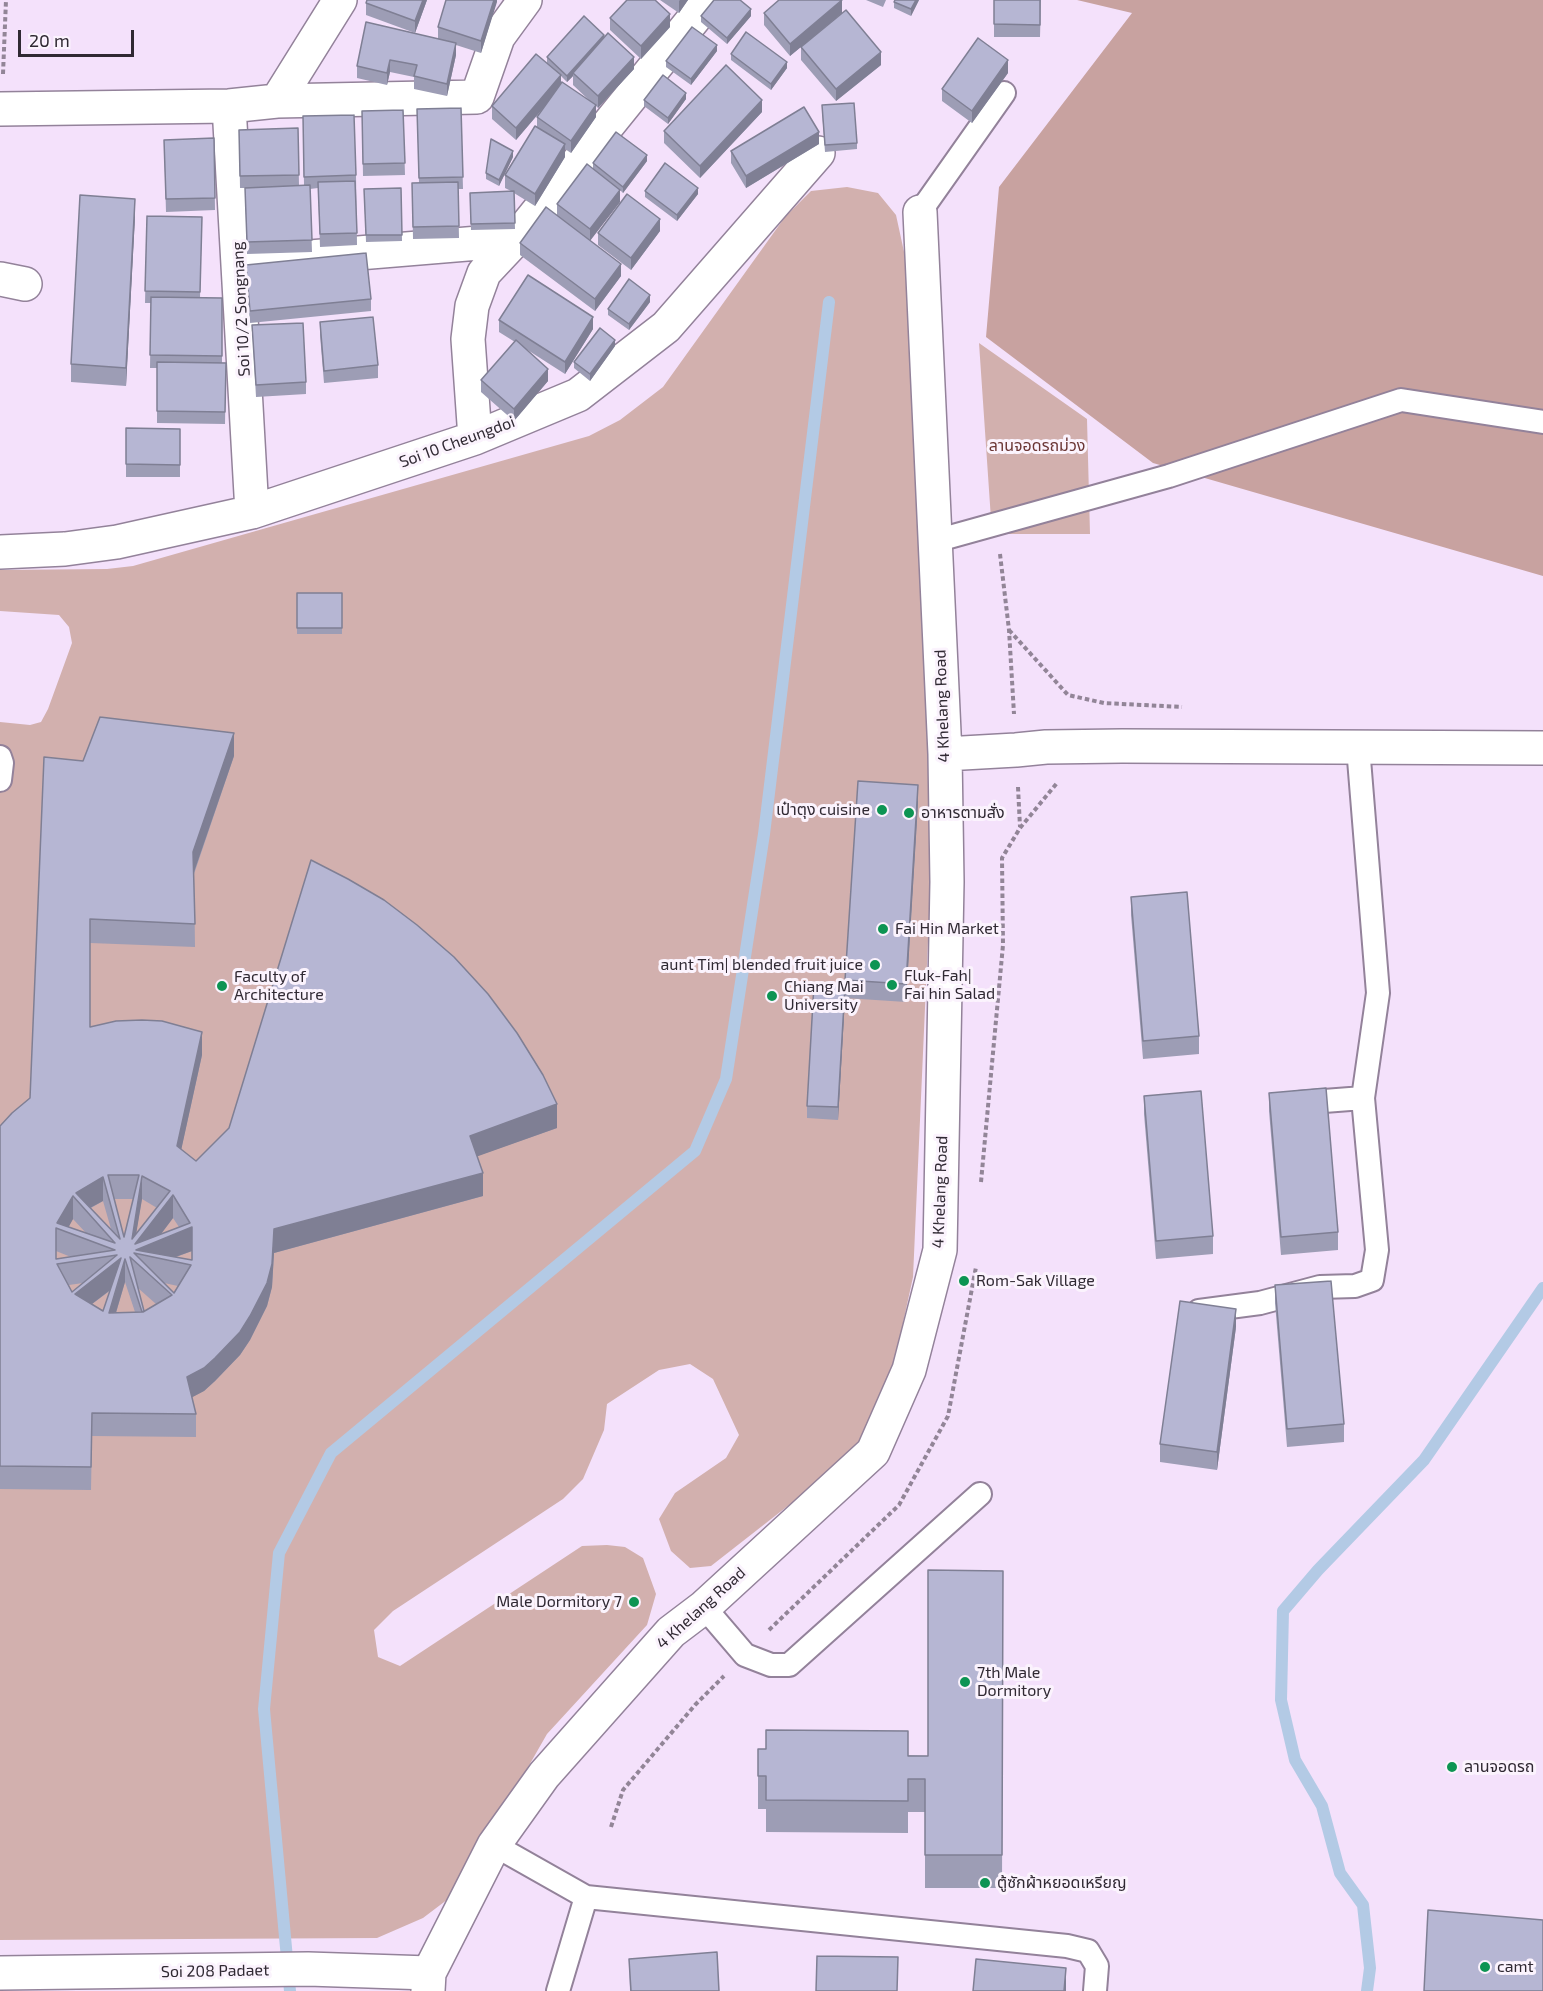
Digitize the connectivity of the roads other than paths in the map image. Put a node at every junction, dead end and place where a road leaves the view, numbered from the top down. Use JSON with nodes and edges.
{"nodes":[{"id":1,"x":340,"y":0,"type":"edge"},
{"id":2,"x":525,"y":0,"type":"edge"},
{"id":3,"x":709,"y":0,"type":"edge"},
{"id":4,"x":1004,"y":93,"type":"dead end"},
{"id":5,"x":277,"y":101,"type":"junction"},
{"id":6,"x":229,"y":106,"type":"junction"},
{"id":7,"x":1,"y":109,"type":"edge"},
{"id":8,"x":818,"y":153,"type":"edge"},
{"id":9,"x":920,"y":212,"type":"joint"},
{"id":10,"x":515,"y":240,"type":"junction"},
{"id":11,"x":238,"y":263,"type":"junction"},
{"id":12,"x":1543,"y":422,"type":"edge"},
{"id":13,"x":475,"y":438,"type":"junction"},
{"id":14,"x":252,"y":512,"type":"junction"},
{"id":15,"x":935,"y":541,"type":"junction"},
{"id":16,"x":0,"y":552,"type":"edge"},
{"id":17,"x":1358,"y":747,"type":"junction"},
{"id":18,"x":1543,"y":748,"type":"edge"},
{"id":19,"x":945,"y":754,"type":"junction"},
{"id":20,"x":0,"y":758,"type":"edge"},
{"id":21,"x":0,"y":780,"type":"edge"},
{"id":22,"x":1364,"y":1098,"type":"junction"},
{"id":23,"x":1288,"y":1103,"type":"edge"},
{"id":24,"x":1187,"y":1313,"type":"edge"},
{"id":25,"x":980,"y":1494,"type":"dead end"},
{"id":26,"x":704,"y":1606,"type":"junction"},
{"id":27,"x":494,"y":1845,"type":"junction"},
{"id":28,"x":586,"y":1897,"type":"junction"},
{"id":29,"x":0,"y":1973,"type":"edge"},
{"id":30,"x":429,"y":1982,"type":"edge"},
{"id":31,"x":558,"y":1991,"type":"edge"},
{"id":32,"x":1095,"y":1991,"type":"edge"}],
"edges":[{"from":1,"to":5,"type":"street"},
{"from":2,"to":5,"type":"street"},
{"from":3,"to":10,"type":"street"},
{"from":4,"to":9,"type":"lane"},
{"from":5,"to":6,"type":"street"},
{"from":6,"to":7,"type":"street"},
{"from":6,"to":11,"type":"street","name":"Soi 10/2 Songnang"},
{"from":8,"to":13,"type":"street","name":"Soi 10 Cheungdoi"},
{"from":9,"to":15,"type":"street","name":"4 Khelang Road"},
{"from":10,"to":11,"type":"street"},
{"from":10,"to":13,"type":"street"},
{"from":11,"to":14,"type":"street","name":"Soi 10/2 Songnang"},
{"from":12,"to":15,"type":"lane"},
{"from":13,"to":14,"type":"street","name":"Soi 10 Cheungdoi"},
{"from":14,"to":16,"type":"street","name":"Soi 10 Cheungdoi"},
{"from":15,"to":19,"type":"street","name":"4 Khelang Road"},
{"from":17,"to":18,"type":"street"},
{"from":17,"to":19,"type":"street"},
{"from":17,"to":22,"type":"lane"},
{"from":19,"to":26,"type":"street","name":"4 Khelang Road"},
{"from":20,"to":21,"type":"lane"},
{"from":22,"to":23,"type":"lane"},
{"from":22,"to":24,"type":"lane"},
{"from":25,"to":26,"type":"lane"},
{"from":26,"to":27,"type":"street","name":"4 Khelang Road"},
{"from":27,"to":28,"type":"lane"},
{"from":27,"to":30,"type":"street","name":"4 Khelang Road"},
{"from":28,"to":31,"type":"lane"},
{"from":28,"to":32,"type":"lane"},
{"from":29,"to":30,"type":"street","name":"Soi 208 Padaet"}]}
